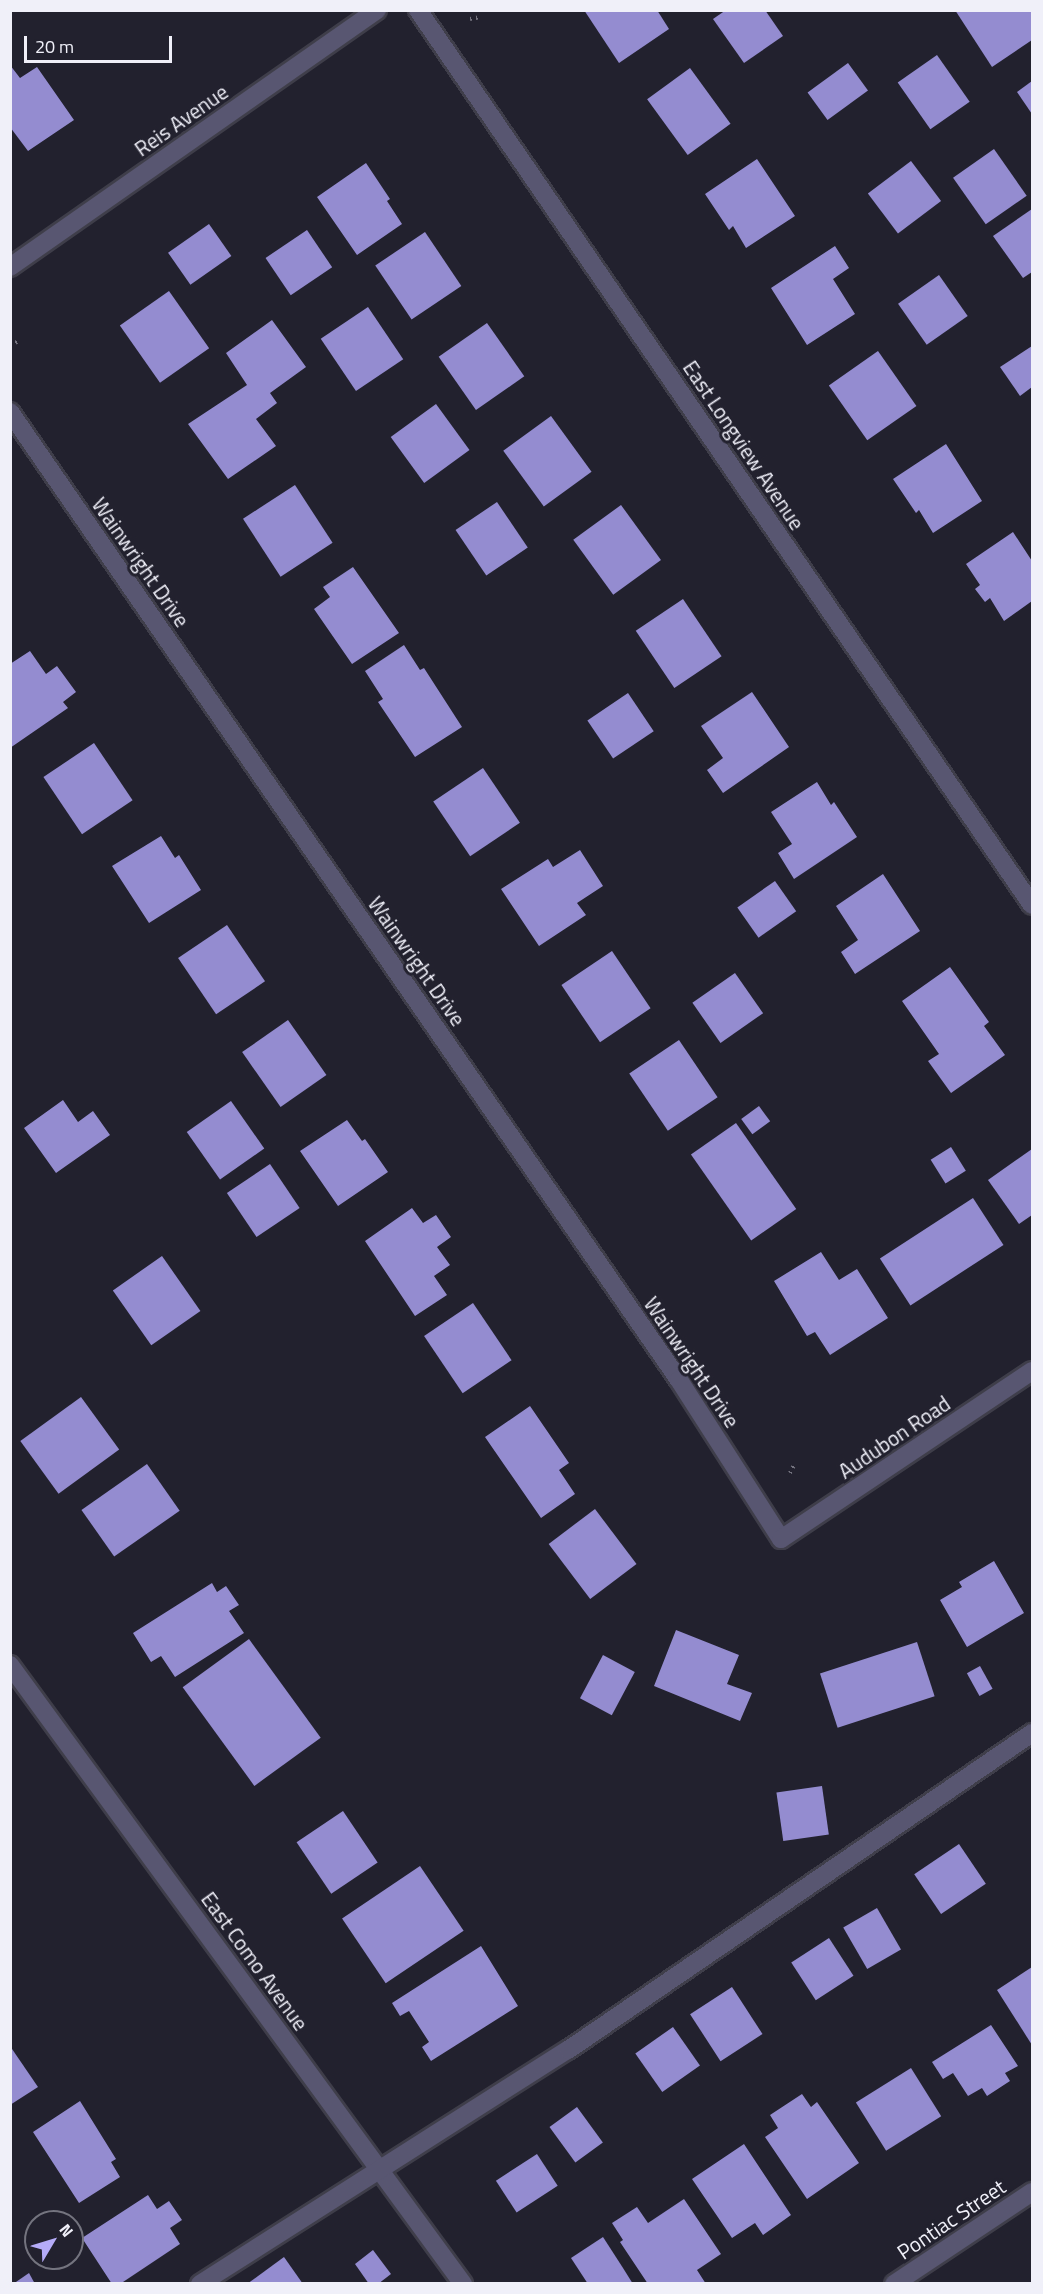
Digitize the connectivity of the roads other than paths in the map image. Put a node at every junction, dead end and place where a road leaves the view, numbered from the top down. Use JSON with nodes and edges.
{"nodes":[{"id":1,"x":377,"y":10,"type":"edge"},
{"id":2,"x":418,"y":10,"type":"edge"},
{"id":3,"x":10,"y":267,"type":"edge"},
{"id":4,"x":10,"y":412,"type":"edge"},
{"id":5,"x":1032,"y":905,"type":"edge"},
{"id":6,"x":1032,"y":1371,"type":"edge"},
{"id":7,"x":782,"y":1539,"type":"joint"},
{"id":8,"x":10,"y":1665,"type":"edge"},
{"id":9,"x":1032,"y":1733,"type":"edge"},
{"id":10,"x":382,"y":2170,"type":"junction"},
{"id":11,"x":1032,"y":2192,"type":"edge"},
{"id":12,"x":200,"y":2283,"type":"edge"},
{"id":13,"x":463,"y":2283,"type":"edge"},
{"id":14,"x":894,"y":2283,"type":"edge"}],
"edges":[{"from":1,"to":3,"type":"street","name":"Reis Avenue"},
{"from":2,"to":5,"type":"street","name":"East Longview Avenue"},
{"from":4,"to":7,"type":"street","name":"Wainwright Drive"},
{"from":6,"to":7,"type":"street","name":"Audubon Road"},
{"from":8,"to":10,"type":"street","name":"East Como Avenue"},
{"from":9,"to":10,"type":"street"},
{"from":10,"to":12,"type":"street"},
{"from":10,"to":13,"type":"street","name":"East Como Avenue"},
{"from":11,"to":14,"type":"street","name":"Pontiac Street"}]}
